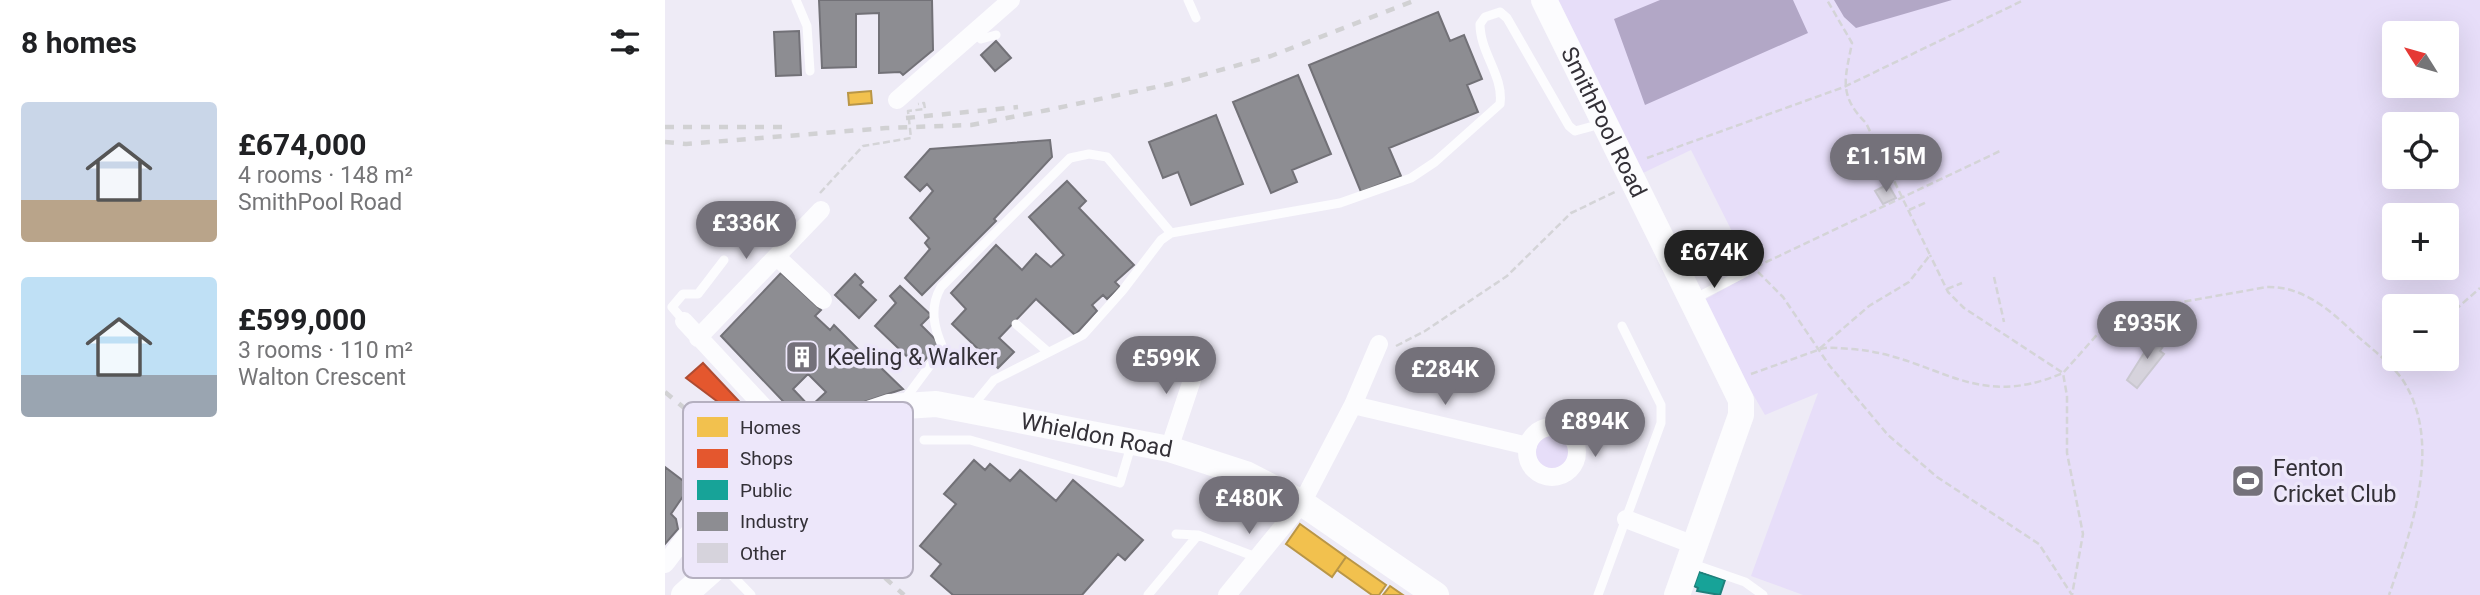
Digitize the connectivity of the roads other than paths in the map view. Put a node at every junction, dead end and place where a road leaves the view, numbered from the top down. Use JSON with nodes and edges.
{"nodes":[{"id":1,"x":796,"y":0,"type":"edge"},
{"id":2,"x":1011,"y":0,"type":"edge"},
{"id":3,"x":1188,"y":0,"type":"edge"},
{"id":4,"x":1543,"y":0,"type":"edge"},
{"id":5,"x":1196,"y":18,"type":"dead end"},
{"id":6,"x":975,"y":32,"type":"junction"},
{"id":7,"x":996,"y":35,"type":"dead end"},
{"id":8,"x":810,"y":71,"type":"dead end"},
{"id":9,"x":902,"y":105,"type":"road end"},
{"id":10,"x":1606,"y":122,"type":"junction"},
{"id":11,"x":821,"y":210,"type":"road end"},
{"id":12,"x":1171,"y":233,"type":"junction"},
{"id":13,"x":777,"y":257,"type":"junction"},
{"id":14,"x":724,"y":260,"type":"dead end"},
{"id":15,"x":1750,"y":271,"type":"road end"},
{"id":16,"x":1692,"y":299,"type":"junction"},
{"id":17,"x":823,"y":300,"type":"dead end"},
{"id":18,"x":684,"y":321,"type":"joint"},
{"id":19,"x":1016,"y":324,"type":"dead end"},
{"id":20,"x":1622,"y":326,"type":"dead end"},
{"id":21,"x":698,"y":338,"type":"junction"},
{"id":22,"x":1379,"y":344,"type":"road end"},
{"id":23,"x":1048,"y":352,"type":"junction"},
{"id":24,"x":1200,"y":356,"type":"dead end"},
{"id":25,"x":758,"y":402,"type":"edge"},
{"id":26,"x":903,"y":402,"type":"edge"},
{"id":27,"x":913,"y":405,"type":"edge"},
{"id":28,"x":1353,"y":405,"type":"junction"},
{"id":29,"x":971,"y":410,"type":"junction"},
{"id":30,"x":924,"y":440,"type":"dead end"},
{"id":31,"x":1133,"y":441,"type":"junction"},
{"id":32,"x":1528,"y":446,"type":"dead end"},
{"id":33,"x":1169,"y":449,"type":"junction"},
{"id":34,"x":1302,"y":503,"type":"junction"},
{"id":35,"x":1626,"y":519,"type":"junction"},
{"id":36,"x":1176,"y":534,"type":"dead end"},
{"id":37,"x":1198,"y":535,"type":"junction"},
{"id":38,"x":683,"y":541,"type":"edge"},
{"id":39,"x":1691,"y":554,"type":"junction"},
{"id":40,"x":1256,"y":557,"type":"junction"},
{"id":41,"x":665,"y":564,"type":"edge"},
{"id":42,"x":704,"y":578,"type":"edge"},
{"id":43,"x":734,"y":578,"type":"edge"},
{"id":44,"x":1230,"y":594,"type":"edge"},
{"id":45,"x":684,"y":595,"type":"edge"},
{"id":46,"x":751,"y":595,"type":"edge"},
{"id":47,"x":1148,"y":595,"type":"edge"},
{"id":48,"x":1436,"y":595,"type":"edge"},
{"id":49,"x":1598,"y":595,"type":"edge"},
{"id":50,"x":1677,"y":595,"type":"edge"},
{"id":51,"x":1763,"y":595,"type":"edge"}],
"edges":[{"from":1,"to":8,"type":"lane"},
{"from":2,"to":6,"type":"street"},
{"from":3,"to":5,"type":"lane"},
{"from":4,"to":10,"type":"street","name":"SmithPool Road"},
{"from":6,"to":7,"type":"lane"},
{"from":6,"to":9,"type":"street"},
{"from":10,"to":12,"type":"lane"},
{"from":10,"to":16,"type":"street","name":"SmithPool Road"},
{"from":11,"to":13,"type":"street"},
{"from":12,"to":23,"type":"lane"},
{"from":12,"to":26,"type":"lane"},
{"from":13,"to":17,"type":"street"},
{"from":13,"to":21,"type":"street"},
{"from":14,"to":18,"type":"lane"},
{"from":15,"to":16,"type":"lane"},
{"from":16,"to":39,"type":"street","name":"SmithPool Road"},
{"from":18,"to":21,"type":"street"},
{"from":19,"to":23,"type":"lane"},
{"from":20,"to":35,"type":"lane"},
{"from":21,"to":25,"type":"street"},
{"from":22,"to":28,"type":"street"},
{"from":23,"to":29,"type":"lane"},
{"from":24,"to":33,"type":"street"},
{"from":27,"to":29,"type":"street","name":"Whieldon Road"},
{"from":28,"to":32,"type":"street"},
{"from":28,"to":34,"type":"street"},
{"from":29,"to":31,"type":"street","name":"Whieldon Road"},
{"from":30,"to":31,"type":"lane"},
{"from":31,"to":33,"type":"street","name":"Whieldon Road"},
{"from":33,"to":34,"type":"street","name":"Whieldon Road"},
{"from":34,"to":40,"type":"street"},
{"from":34,"to":48,"type":"street","name":"Whieldon Road"},
{"from":35,"to":39,"type":"street"},
{"from":35,"to":49,"type":"lane"},
{"from":36,"to":37,"type":"lane"},
{"from":37,"to":40,"type":"lane"},
{"from":37,"to":47,"type":"lane"},
{"from":38,"to":41,"type":"street"},
{"from":39,"to":50,"type":"street","name":"SmithPool Road"},
{"from":39,"to":51,"type":"lane"},
{"from":40,"to":44,"type":"street"},
{"from":42,"to":45,"type":"street"},
{"from":43,"to":46,"type":"lane"}]}
